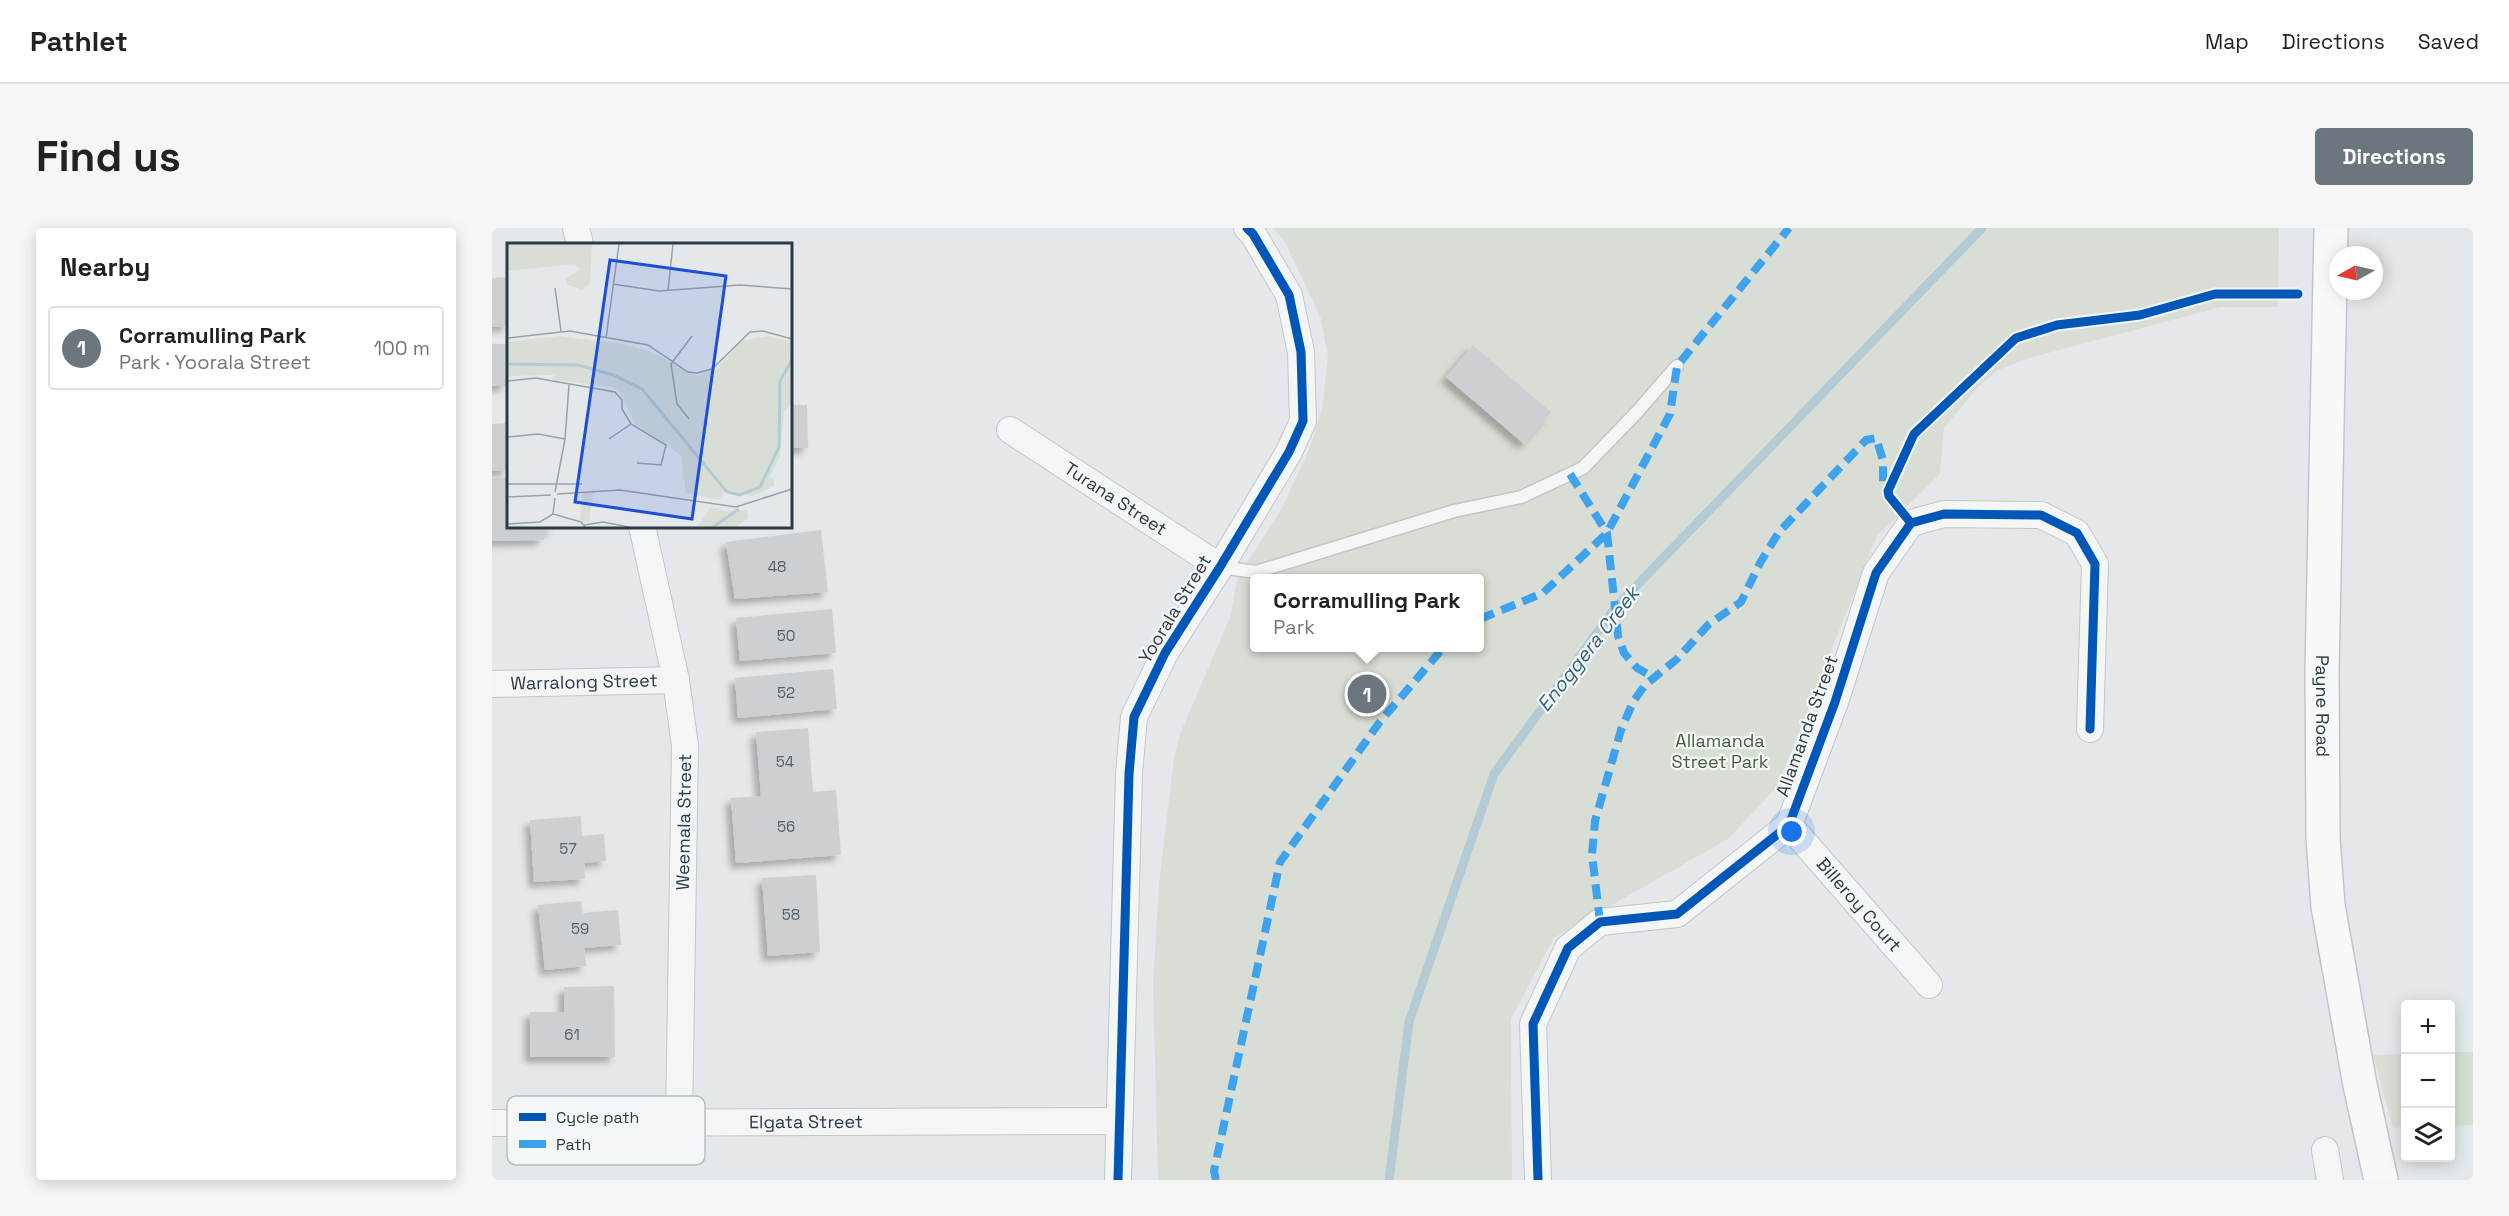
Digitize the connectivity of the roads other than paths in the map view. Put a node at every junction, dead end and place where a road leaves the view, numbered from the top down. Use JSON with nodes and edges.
{"nodes":[{"id":1,"x":576,"y":228,"type":"edge"},
{"id":2,"x":1247,"y":228,"type":"edge"},
{"id":3,"x":2331,"y":228,"type":"edge"},
{"id":4,"x":580,"y":243,"type":"edge"},
{"id":5,"x":1677,"y":366,"type":"dead end"},
{"id":6,"x":1010,"y":430,"type":"dead end"},
{"id":7,"x":642,"y":528,"type":"edge"},
{"id":8,"x":1220,"y":567,"type":"junction"},
{"id":9,"x":676,"y":680,"type":"junction"},
{"id":10,"x":492,"y":684,"type":"edge"},
{"id":11,"x":2090,"y":729,"type":"dead end"},
{"id":12,"x":1789,"y":825,"type":"junction"},
{"id":13,"x":1929,"y":985,"type":"dead end"},
{"id":14,"x":679,"y":1096,"type":"edge"},
{"id":15,"x":1119,"y":1121,"type":"junction"},
{"id":16,"x":705,"y":1122,"type":"edge"},
{"id":17,"x":492,"y":1123,"type":"edge"},
{"id":18,"x":507,"y":1123,"type":"edge"},
{"id":19,"x":2325,"y":1150,"type":"dead end"},
{"id":20,"x":1118,"y":1180,"type":"edge"},
{"id":21,"x":1538,"y":1180,"type":"edge"},
{"id":22,"x":2330,"y":1180,"type":"edge"},
{"id":23,"x":2381,"y":1180,"type":"edge"}],
"edges":[{"from":1,"to":4,"type":"street"},
{"from":2,"to":8,"type":"street","name":"Yoorala Street"},
{"from":3,"to":23,"type":"main road","name":"Payne Road"},
{"from":5,"to":8,"type":"lane"},
{"from":6,"to":8,"type":"street","name":"Turana Street"},
{"from":7,"to":9,"type":"street","name":"Weemala Street"},
{"from":8,"to":15,"type":"street","name":"Yoorala Street"},
{"from":9,"to":10,"type":"street","name":"Warralong Street"},
{"from":9,"to":14,"type":"street","name":"Weemala Street"},
{"from":11,"to":12,"type":"street","name":"Allamanda Street"},
{"from":12,"to":13,"type":"street","name":"Billeroy Court"},
{"from":12,"to":21,"type":"street","name":"Allamanda Street"},
{"from":15,"to":16,"type":"street","name":"Elgata Street"},
{"from":15,"to":20,"type":"street","name":"Yoorala Street"},
{"from":17,"to":18,"type":"street","name":"Elgata Street"},
{"from":19,"to":22,"type":"street"}]}
